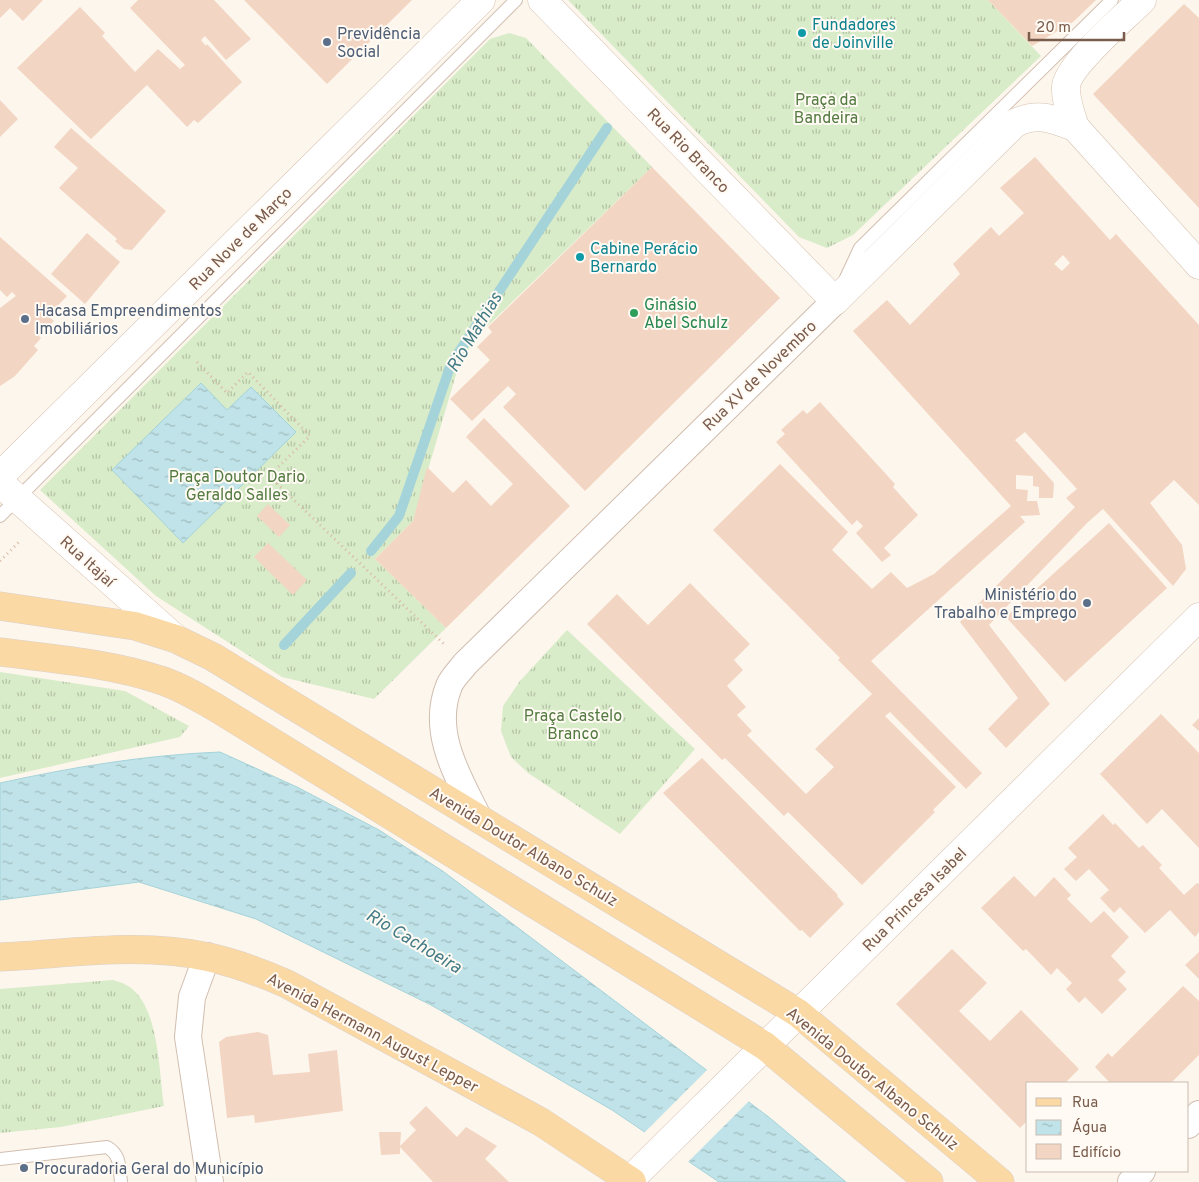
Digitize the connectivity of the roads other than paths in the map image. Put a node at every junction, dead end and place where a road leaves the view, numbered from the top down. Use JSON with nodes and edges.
{"nodes":[{"id":1,"x":481,"y":0,"type":"edge"},
{"id":2,"x":516,"y":0,"type":"edge"},
{"id":3,"x":542,"y":0,"type":"edge"},
{"id":4,"x":1112,"y":0,"type":"edge"},
{"id":5,"x":1142,"y":0,"type":"edge"},
{"id":6,"x":1093,"y":18,"type":"junction"},
{"id":7,"x":1080,"y":62,"type":"junction"},
{"id":8,"x":1075,"y":127,"type":"junction"},
{"id":9,"x":1199,"y":265,"type":"edge"},
{"id":10,"x":835,"y":301,"type":"junction"},
{"id":11,"x":0,"y":476,"type":"edge"},
{"id":12,"x":6,"y":499,"type":"edge"},
{"id":13,"x":0,"y":606,"type":"edge"},
{"id":14,"x":1199,"y":617,"type":"edge"},
{"id":15,"x":176,"y":639,"type":"junction"},
{"id":16,"x":0,"y":652,"type":"edge"},
{"id":17,"x":479,"y":819,"type":"junction"},
{"id":18,"x":207,"y":956,"type":"junction"},
{"id":19,"x":0,"y":957,"type":"edge"},
{"id":20,"x":798,"y":1013,"type":"junction"},
{"id":21,"x":756,"y":1055,"type":"junction"},
{"id":22,"x":1199,"y":1114,"type":"edge"},
{"id":23,"x":1189,"y":1124,"type":"edge"},
{"id":24,"x":0,"y":1159,"type":"edge"},
{"id":25,"x":1141,"y":1172,"type":"edge"},
{"id":26,"x":630,"y":1181,"type":"edge"},
{"id":27,"x":121,"y":1182,"type":"edge"},
{"id":28,"x":210,"y":1182,"type":"edge"},
{"id":29,"x":929,"y":1182,"type":"edge"},
{"id":30,"x":1000,"y":1182,"type":"edge"},
{"id":31,"x":1130,"y":1182,"type":"edge"}],
"edges":[{"from":1,"to":11,"type":"main road","name":"Rua Nove de Março"},
{"from":2,"to":12,"type":"lane"},
{"from":3,"to":10,"type":"main road","name":"Rua Rio Branco"},
{"from":4,"to":6,"type":"lane"},
{"from":5,"to":7,"type":"main road"},
{"from":6,"to":7,"type":"lane"},
{"from":6,"to":10,"type":"lane"},
{"from":7,"to":8,"type":"main road"},
{"from":8,"to":9,"type":"main road"},
{"from":8,"to":10,"type":"main road","name":"Rua XV de Novembro"},
{"from":10,"to":17,"type":"street","name":"Rua XV de Novembro"},
{"from":12,"to":15,"type":"main road","name":"Rua Itajaí"},
{"from":13,"to":15,"type":"main road","name":"Avenida Doutor Albano Schulz"},
{"from":14,"to":20,"type":"main road","name":"Rua Princesa Isabel"},
{"from":15,"to":17,"type":"main road","name":"Avenida Doutor Albano Schulz"},
{"from":16,"to":21,"type":"main road"},
{"from":17,"to":20,"type":"main road","name":"Avenida Doutor Albano Schulz"},
{"from":18,"to":19,"type":"main road","name":"Avenida Hermann August Lepper"},
{"from":18,"to":26,"type":"main road","name":"Avenida Hermann August Lepper"},
{"from":18,"to":28,"type":"street"},
{"from":20,"to":21,"type":"main road","name":"Rua Princesa Isabel"},
{"from":20,"to":30,"type":"main road","name":"Avenida Doutor Albano Schulz"},
{"from":21,"to":26,"type":"main road","name":"Rua Princesa Isabel"},
{"from":21,"to":29,"type":"main road"},
{"from":22,"to":23,"type":"street"},
{"from":24,"to":27,"type":"lane"},
{"from":25,"to":31,"type":"street"}]}
